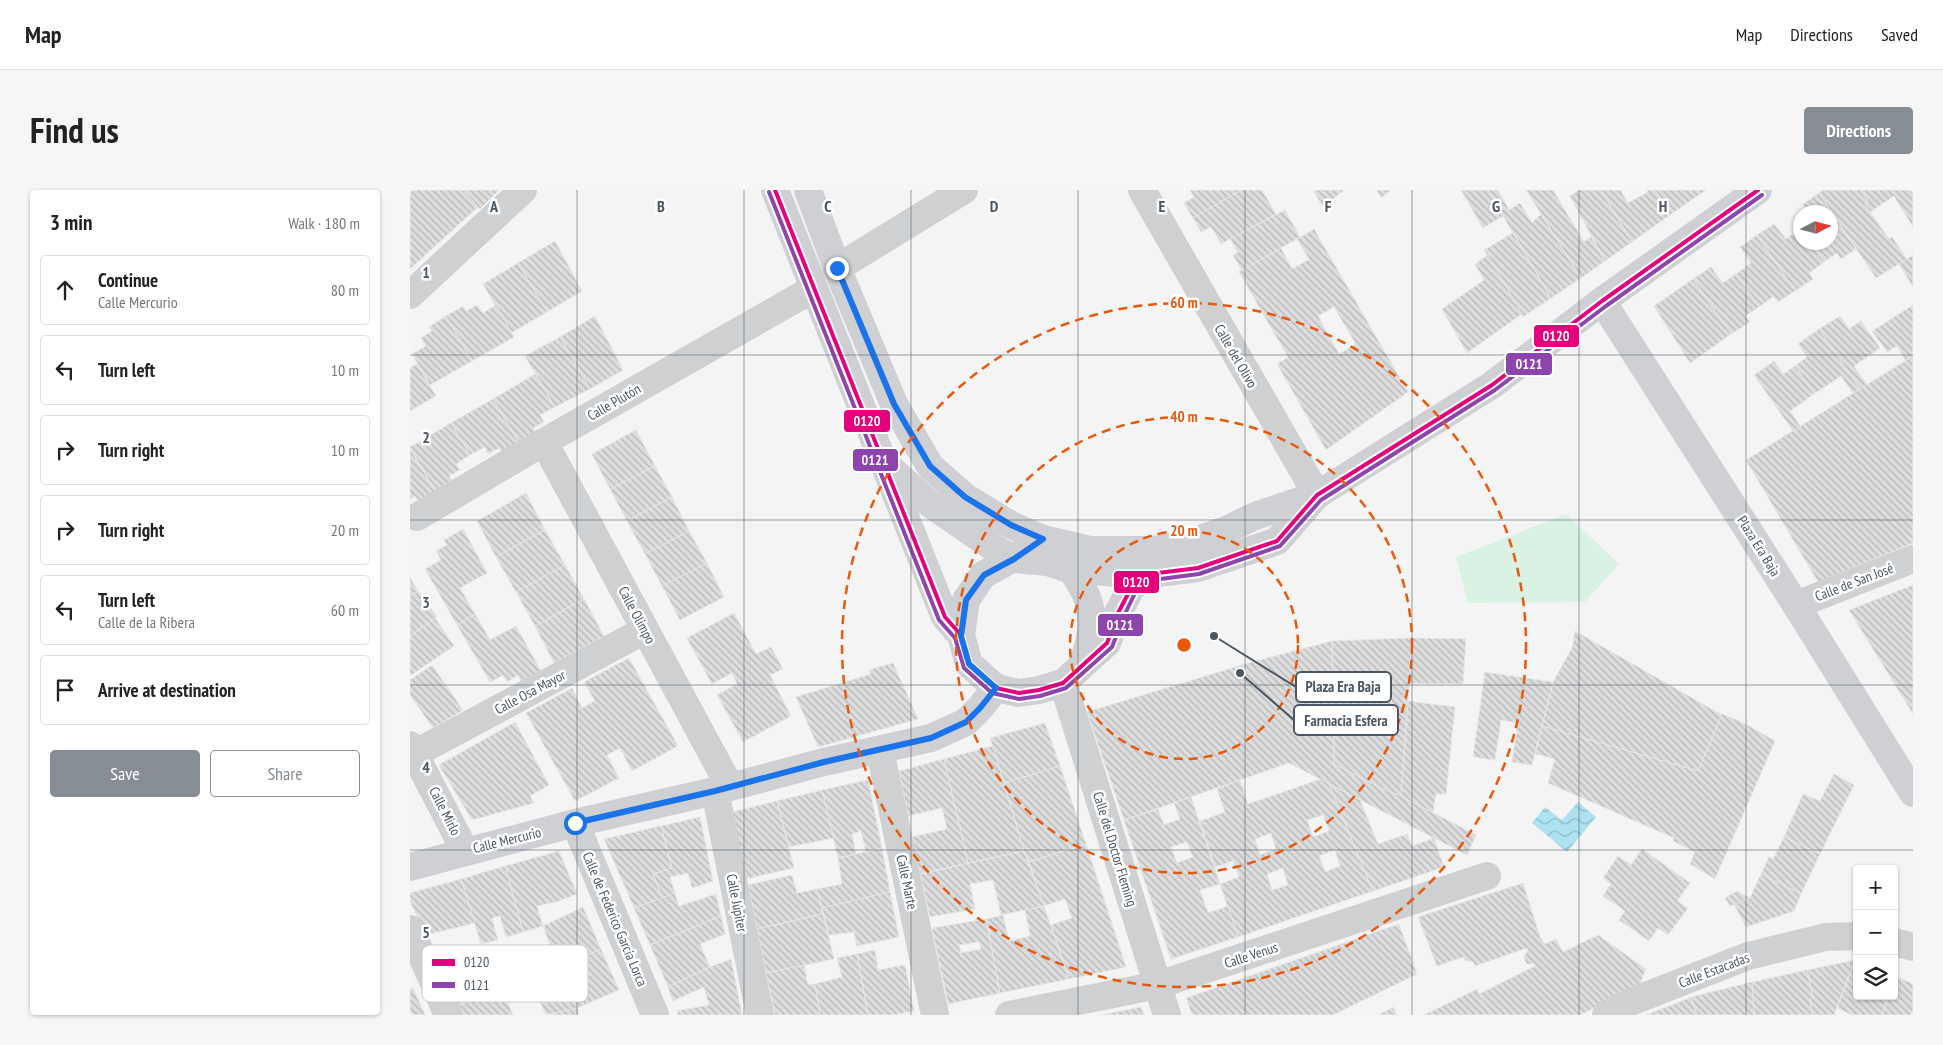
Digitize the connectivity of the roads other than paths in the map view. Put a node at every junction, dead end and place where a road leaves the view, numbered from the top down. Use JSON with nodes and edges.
{"nodes":[{"id":1,"x":524,"y":190,"type":"edge"},
{"id":2,"x":775,"y":190,"type":"edge"},
{"id":3,"x":808,"y":190,"type":"edge"},
{"id":4,"x":964,"y":190,"type":"edge"},
{"id":5,"x":1142,"y":190,"type":"edge"},
{"id":6,"x":1758,"y":190,"type":"edge"},
{"id":7,"x":837,"y":268,"type":"junction"},
{"id":8,"x":813,"y":289,"type":"junction"},
{"id":9,"x":410,"y":295,"type":"edge"},
{"id":10,"x":1602,"y":301,"type":"junction"},
{"id":11,"x":544,"y":442,"type":"junction"},
{"id":12,"x":884,"y":463,"type":"junction"},
{"id":13,"x":1317,"y":495,"type":"junction"},
{"id":14,"x":417,"y":517,"type":"dead end"},
{"id":15,"x":1051,"y":541,"type":"junction"},
{"id":16,"x":1014,"y":559,"type":"junction"},
{"id":17,"x":1913,"y":560,"type":"edge"},
{"id":18,"x":1069,"y":569,"type":"junction"},
{"id":19,"x":1142,"y":575,"type":"junction"},
{"id":20,"x":1796,"y":605,"type":"junction"},
{"id":21,"x":645,"y":630,"type":"junction"},
{"id":22,"x":961,"y":636,"type":"junction"},
{"id":23,"x":1073,"y":674,"type":"junction"},
{"id":24,"x":996,"y":688,"type":"junction"},
{"id":25,"x":413,"y":749,"type":"edge"},
{"id":26,"x":880,"y":750,"type":"junction"},
{"id":27,"x":722,"y":789,"type":"junction"},
{"id":28,"x":1913,"y":793,"type":"edge"},
{"id":29,"x":575,"y":823,"type":"junction"},
{"id":30,"x":465,"y":851,"type":"junction"},
{"id":31,"x":410,"y":867,"type":"edge"},
{"id":32,"x":1487,"y":876,"type":"dead end"},
{"id":33,"x":410,"y":929,"type":"edge"},
{"id":34,"x":1853,"y":936,"type":"edge"},
{"id":35,"x":1898,"y":943,"type":"edge"},
{"id":36,"x":1913,"y":947,"type":"edge"},
{"id":37,"x":422,"y":956,"type":"edge"},
{"id":38,"x":1158,"y":985,"type":"junction"},
{"id":39,"x":442,"y":1002,"type":"edge"},
{"id":40,"x":1636,"y":1008,"type":"edge"},
{"id":41,"x":448,"y":1015,"type":"edge"},
{"id":42,"x":655,"y":1015,"type":"edge"},
{"id":43,"x":760,"y":1015,"type":"edge"},
{"id":44,"x":935,"y":1015,"type":"edge"},
{"id":45,"x":1009,"y":1015,"type":"edge"},
{"id":46,"x":1167,"y":1015,"type":"edge"},
{"id":47,"x":1606,"y":1015,"type":"edge"}],
"edges":[{"from":1,"to":9,"type":"street"},
{"from":2,"to":8,"type":"street"},
{"from":3,"to":7,"type":"street"},
{"from":4,"to":7,"type":"street"},
{"from":5,"to":13,"type":"street","name":"Calle del Olivo"},
{"from":6,"to":10,"type":"street"},
{"from":7,"to":15,"type":"street"},
{"from":8,"to":11,"type":"street","name":"Calle Plutón"},
{"from":8,"to":12,"type":"street"},
{"from":10,"to":13,"type":"street"},
{"from":10,"to":20,"type":"street","name":"Plaza Era Baja"},
{"from":11,"to":14,"type":"street","name":"Calle Plutón"},
{"from":11,"to":21,"type":"street","name":"Calle Olimpo"},
{"from":12,"to":16,"type":"street"},
{"from":12,"to":22,"type":"street"},
{"from":13,"to":15,"type":"street"},
{"from":13,"to":19,"type":"street"},
{"from":15,"to":16,"type":"street"},
{"from":15,"to":18,"type":"street"},
{"from":16,"to":18,"type":"street"},
{"from":16,"to":22,"type":"street"},
{"from":17,"to":20,"type":"street","name":"Calle de San José"},
{"from":18,"to":19,"type":"street"},
{"from":18,"to":23,"type":"street"},
{"from":19,"to":23,"type":"street"},
{"from":20,"to":28,"type":"street","name":"Plaza Era Baja"},
{"from":21,"to":25,"type":"street","name":"Calle Osa Mayor"},
{"from":21,"to":27,"type":"street","name":"Calle Olimpo"},
{"from":22,"to":24,"type":"street"},
{"from":23,"to":24,"type":"street"},
{"from":23,"to":38,"type":"street","name":"Calle del Doctor Fleming"},
{"from":24,"to":26,"type":"street","name":"Calle Mercurio"},
{"from":25,"to":30,"type":"street","name":"Calle Mirlo"},
{"from":26,"to":27,"type":"street","name":"Calle Mercurio"},
{"from":26,"to":44,"type":"street","name":"Calle Marte"},
{"from":27,"to":29,"type":"street","name":"Calle Mercurio"},
{"from":27,"to":43,"type":"street","name":"Calle Júpiter"},
{"from":29,"to":30,"type":"street","name":"Calle Mercurio"},
{"from":29,"to":42,"type":"street","name":"Calle de Federico García Lorca"},
{"from":30,"to":31,"type":"street","name":"Calle Mercurio"},
{"from":32,"to":38,"type":"street","name":"Calle Venus"},
{"from":33,"to":37,"type":"street"},
{"from":34,"to":40,"type":"street","name":"Calle Estacadas"},
{"from":35,"to":36,"type":"street"},
{"from":38,"to":45,"type":"street","name":"Calle Venus"},
{"from":38,"to":46,"type":"street","name":"Calle del Doctor Fleming"},
{"from":39,"to":41,"type":"street"},
{"from":40,"to":47,"type":"street","name":"Calle Estacadas"}]}
